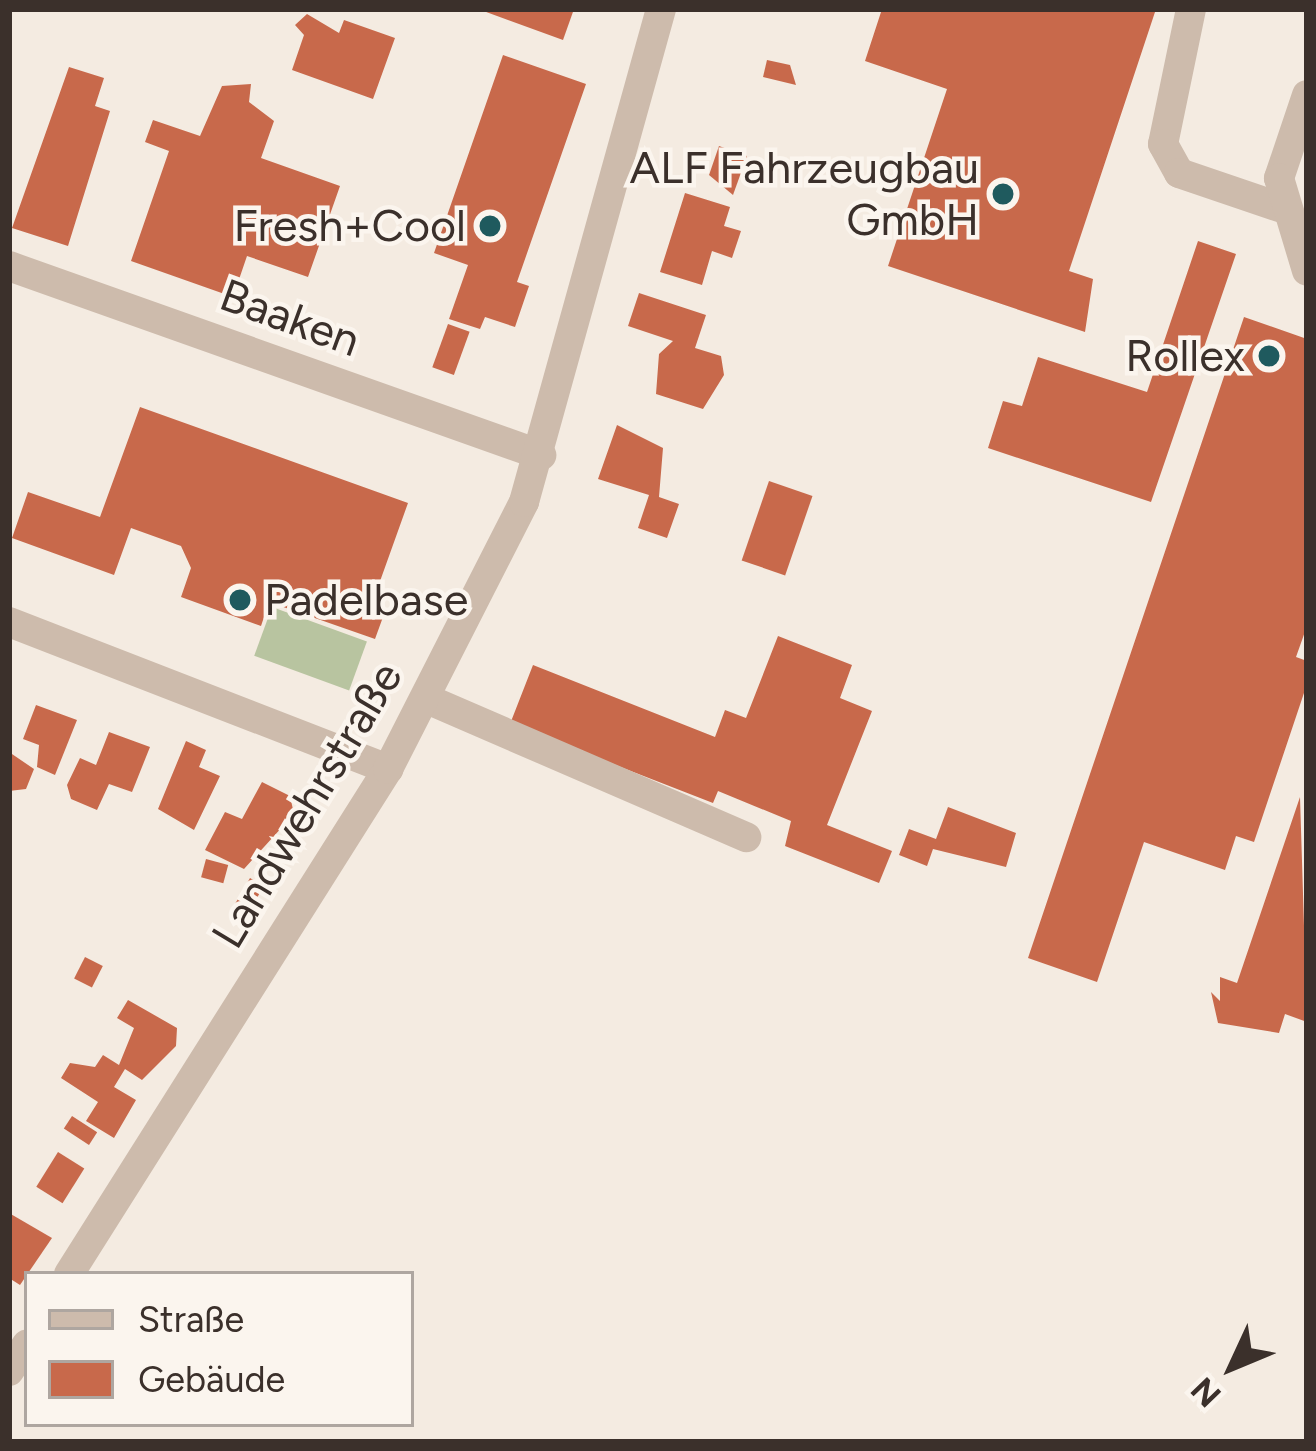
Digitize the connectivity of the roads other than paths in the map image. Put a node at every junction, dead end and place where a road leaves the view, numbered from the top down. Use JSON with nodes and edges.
{"nodes":[{"id":1,"x":661,"y":9,"type":"edge"},
{"id":2,"x":1192,"y":9,"type":"edge"},
{"id":3,"x":1307,"y":95,"type":"edge"},
{"id":4,"x":1280,"y":207,"type":"junction"},
{"id":5,"x":9,"y":266,"type":"edge"},
{"id":6,"x":1307,"y":271,"type":"edge"},
{"id":7,"x":541,"y":455,"type":"junction"},
{"id":8,"x":9,"y":622,"type":"edge"},
{"id":9,"x":427,"y":699,"type":"junction"},
{"id":10,"x":388,"y":769,"type":"junction"},
{"id":11,"x":746,"y":837,"type":"dead end"},
{"id":12,"x":72,"y":1271,"type":"edge"}],
"edges":[{"from":1,"to":7,"type":"street","name":"Landwehrstraße"},
{"from":2,"to":4,"type":"street"},
{"from":3,"to":4,"type":"street"},
{"from":4,"to":6,"type":"street"},
{"from":5,"to":7,"type":"street","name":"Baaken"},
{"from":7,"to":9,"type":"street","name":"Landwehrstraße"},
{"from":8,"to":10,"type":"street"},
{"from":9,"to":10,"type":"street","name":"Landwehrstraße"},
{"from":9,"to":11,"type":"street"},
{"from":10,"to":12,"type":"street","name":"Landwehrstraße"}]}
